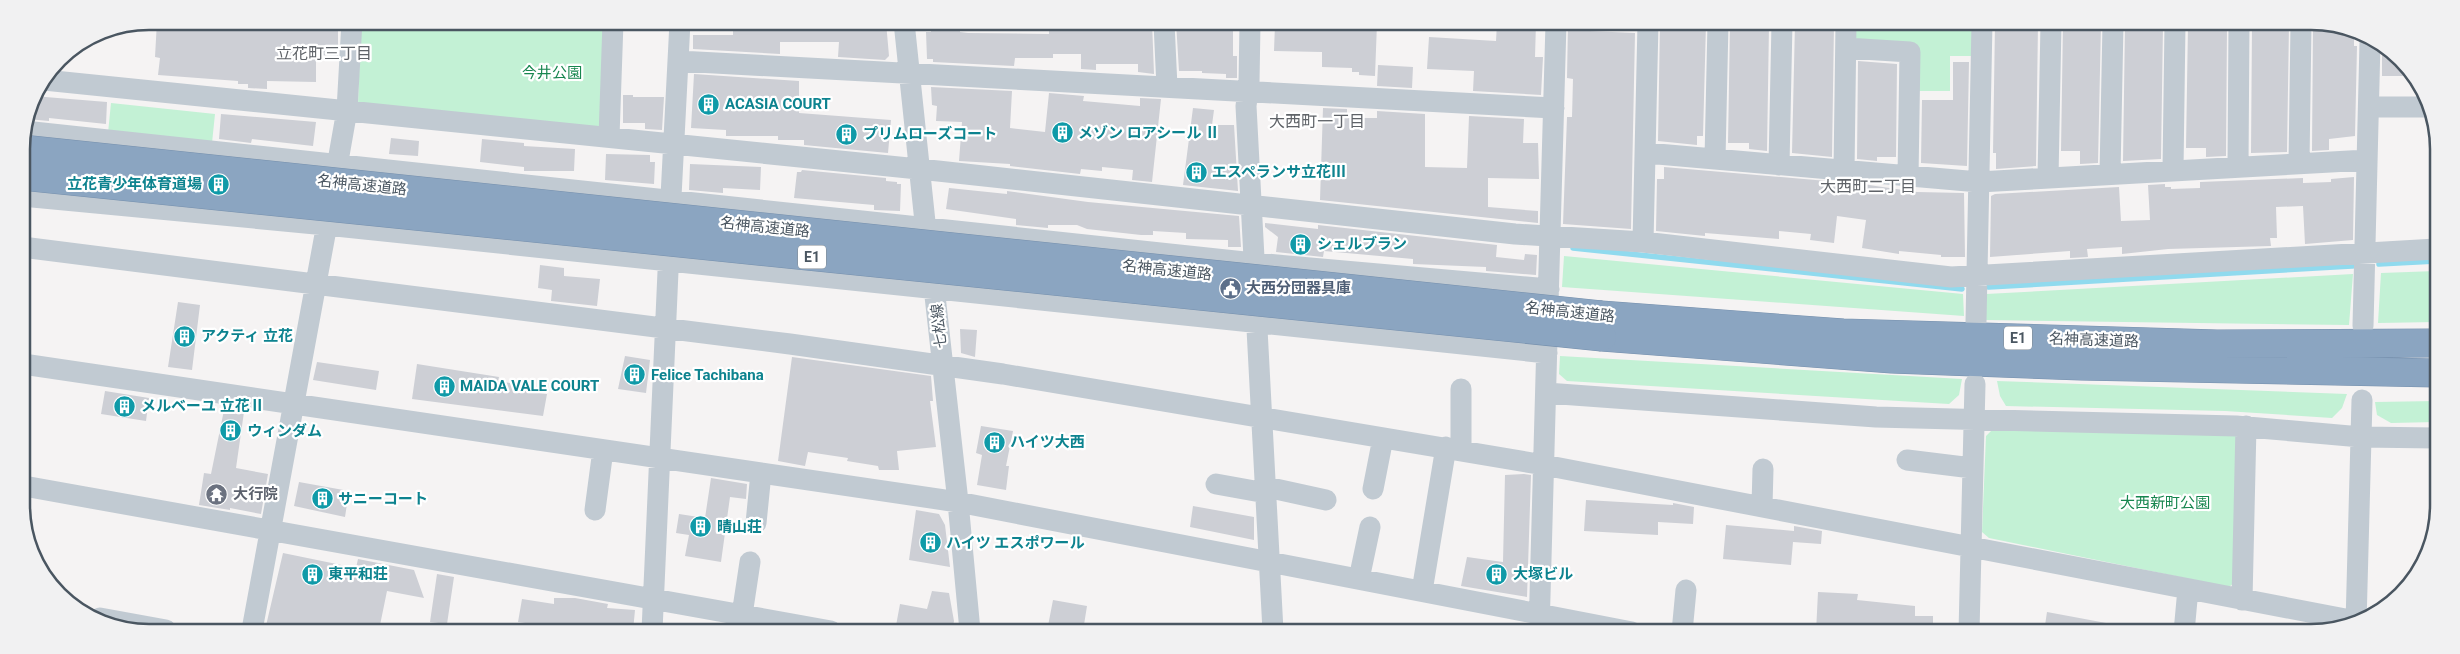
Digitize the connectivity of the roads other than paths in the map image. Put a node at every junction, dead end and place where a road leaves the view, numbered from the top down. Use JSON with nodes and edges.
{"nodes":[{"id":1,"x":352,"y":30,"type":"edge"},
{"id":2,"x":613,"y":30,"type":"edge"},
{"id":3,"x":680,"y":30,"type":"edge"},
{"id":4,"x":905,"y":30,"type":"edge"},
{"id":5,"x":1164,"y":30,"type":"edge"},
{"id":6,"x":1250,"y":30,"type":"edge"},
{"id":7,"x":1556,"y":30,"type":"edge"},
{"id":8,"x":1648,"y":30,"type":"edge"},
{"id":9,"x":1718,"y":30,"type":"edge"},
{"id":10,"x":1782,"y":30,"type":"edge"},
{"id":11,"x":1846,"y":30,"type":"edge"},
{"id":12,"x":1982,"y":30,"type":"edge"},
{"id":13,"x":2051,"y":30,"type":"edge"},
{"id":14,"x":2113,"y":30,"type":"edge"},
{"id":15,"x":2175,"y":30,"type":"edge"},
{"id":16,"x":2239,"y":30,"type":"edge"},
{"id":17,"x":2301,"y":30,"type":"edge"},
{"id":18,"x":2370,"y":45,"type":"edge"},
{"id":19,"x":1846,"y":48,"type":"junction"},
{"id":20,"x":678,"y":61,"type":"junction"},
{"id":21,"x":909,"y":73,"type":"junction"},
{"id":22,"x":52,"y":81,"type":"edge"},
{"id":23,"x":1167,"y":87,"type":"junction"},
{"id":24,"x":1248,"y":93,"type":"junction"},
{"id":25,"x":2369,"y":106,"type":"junction"},
{"id":26,"x":2422,"y":107,"type":"edge"},
{"id":27,"x":1554,"y":108,"type":"junction"},
{"id":28,"x":347,"y":110,"type":"junction"},
{"id":29,"x":31,"y":132,"type":"edge"},
{"id":30,"x":609,"y":137,"type":"junction"},
{"id":31,"x":674,"y":145,"type":"junction"},
{"id":32,"x":30,"y":150,"type":"edge"},
{"id":33,"x":1646,"y":152,"type":"junction"},
{"id":34,"x":1715,"y":159,"type":"junction"},
{"id":35,"x":2368,"y":160,"type":"junction"},
{"id":36,"x":338,"y":164,"type":"junction"},
{"id":37,"x":2299,"y":164,"type":"junction"},
{"id":38,"x":1778,"y":165,"type":"junction"},
{"id":39,"x":2238,"y":166,"type":"junction"},
{"id":40,"x":2173,"y":170,"type":"junction"},
{"id":41,"x":920,"y":171,"type":"junction"},
{"id":42,"x":1844,"y":171,"type":"junction"},
{"id":43,"x":2110,"y":174,"type":"junction"},
{"id":44,"x":30,"y":177,"type":"edge"},
{"id":45,"x":1908,"y":177,"type":"junction"},
{"id":46,"x":2048,"y":178,"type":"junction"},
{"id":47,"x":1979,"y":182,"type":"junction"},
{"id":48,"x":30,"y":197,"type":"edge"},
{"id":49,"x":671,"y":201,"type":"junction"},
{"id":50,"x":1252,"y":207,"type":"junction"},
{"id":51,"x":326,"y":225,"type":"junction"},
{"id":52,"x":925,"y":227,"type":"junction"},
{"id":53,"x":1550,"y":236,"type":"junction"},
{"id":54,"x":1643,"y":242,"type":"junction"},
{"id":55,"x":30,"y":248,"type":"edge"},
{"id":56,"x":2430,"y":248,"type":"edge"},
{"id":57,"x":2365,"y":253,"type":"junction"},
{"id":58,"x":668,"y":262,"type":"junction"},
{"id":59,"x":1254,"y":263,"type":"junction"},
{"id":60,"x":1977,"y":275,"type":"junction"},
{"id":61,"x":316,"y":284,"type":"junction"},
{"id":62,"x":935,"y":290,"type":"junction"},
{"id":63,"x":1549,"y":290,"type":"junction"},
{"id":64,"x":1976,"y":322,"type":"dead end"},
{"id":65,"x":1257,"y":323,"type":"junction"},
{"id":66,"x":1601,"y":326,"type":"junction"},
{"id":67,"x":2363,"y":326,"type":"dead end"},
{"id":68,"x":666,"y":329,"type":"junction"},
{"id":69,"x":2430,"y":343,"type":"edge"},
{"id":70,"x":1547,"y":353,"type":"junction"},
{"id":71,"x":30,"y":365,"type":"edge"},
{"id":72,"x":943,"y":365,"type":"junction"},
{"id":73,"x":2430,"y":373,"type":"edge"},
{"id":74,"x":1974,"y":384,"type":"dead end"},
{"id":75,"x":1461,"y":389,"type":"dead end"},
{"id":76,"x":1546,"y":393,"type":"junction"},
{"id":77,"x":2362,"y":400,"type":"dead end"},
{"id":78,"x":293,"y":404,"type":"junction"},
{"id":79,"x":1262,"y":417,"type":"junction"},
{"id":80,"x":1973,"y":418,"type":"junction"},
{"id":81,"x":2246,"y":426,"type":"junction"},
{"id":82,"x":2361,"y":437,"type":"junction"},
{"id":83,"x":1383,"y":438,"type":"junction"},
{"id":84,"x":2430,"y":438,"type":"edge"},
{"id":85,"x":1454,"y":448,"type":"junction"},
{"id":86,"x":603,"y":450,"type":"junction"},
{"id":87,"x":660,"y":458,"type":"junction"},
{"id":88,"x":1908,"y":460,"type":"dead end"},
{"id":89,"x":1544,"y":465,"type":"junction"},
{"id":90,"x":1972,"y":468,"type":"junction"},
{"id":91,"x":1763,"y":469,"type":"dead end"},
{"id":92,"x":761,"y":473,"type":"junction"},
{"id":93,"x":1216,"y":484,"type":"dead end"},
{"id":94,"x":30,"y":487,"type":"edge"},
{"id":95,"x":1373,"y":489,"type":"dead end"},
{"id":96,"x":1266,"y":490,"type":"junction"},
{"id":97,"x":1326,"y":500,"type":"dead end"},
{"id":98,"x":958,"y":502,"type":"junction"},
{"id":99,"x":1762,"y":506,"type":"junction"},
{"id":100,"x":595,"y":510,"type":"dead end"},
{"id":101,"x":756,"y":523,"type":"dead end"},
{"id":102,"x":1370,"y":527,"type":"dead end"},
{"id":103,"x":270,"y":530,"type":"junction"},
{"id":104,"x":1971,"y":546,"type":"junction"},
{"id":105,"x":750,"y":562,"type":"dead end"},
{"id":106,"x":1269,"y":562,"type":"junction"},
{"id":107,"x":1359,"y":579,"type":"junction"},
{"id":108,"x":2188,"y":588,"type":"junction"},
{"id":109,"x":1686,"y":590,"type":"dead end"},
{"id":110,"x":1422,"y":591,"type":"junction"},
{"id":111,"x":654,"y":599,"type":"junction"},
{"id":112,"x":2242,"y":600,"type":"junction"},
{"id":113,"x":2358,"y":614,"type":"edge"},
{"id":114,"x":742,"y":615,"type":"junction"},
{"id":115,"x":2342,"y":620,"type":"edge"},
{"id":116,"x":1540,"y":623,"type":"edge"},
{"id":117,"x":253,"y":624,"type":"edge"},
{"id":118,"x":652,"y":624,"type":"edge"},
{"id":119,"x":792,"y":624,"type":"edge"},
{"id":120,"x":969,"y":624,"type":"edge"},
{"id":121,"x":1273,"y":624,"type":"edge"},
{"id":122,"x":1683,"y":624,"type":"edge"},
{"id":123,"x":1969,"y":624,"type":"edge"},
{"id":124,"x":2185,"y":624,"type":"edge"}],
"edges":[{"from":1,"to":28,"type":"street"},
{"from":2,"to":30,"type":"street"},
{"from":3,"to":20,"type":"street"},
{"from":4,"to":21,"type":"street","name":"七松線"},
{"from":5,"to":23,"type":"street"},
{"from":6,"to":24,"type":"street"},
{"from":7,"to":27,"type":"street"},
{"from":8,"to":33,"type":"street"},
{"from":9,"to":34,"type":"street"},
{"from":10,"to":38,"type":"street"},
{"from":11,"to":19,"type":"street"},
{"from":12,"to":47,"type":"street"},
{"from":13,"to":46,"type":"street"},
{"from":14,"to":43,"type":"street"},
{"from":15,"to":40,"type":"street"},
{"from":16,"to":39,"type":"street"},
{"from":17,"to":37,"type":"street"},
{"from":18,"to":25,"type":"street"},
{"from":19,"to":42,"type":"street"},
{"from":19,"to":45,"type":"street"},
{"from":20,"to":21,"type":"street"},
{"from":20,"to":31,"type":"street"},
{"from":21,"to":23,"type":"street"},
{"from":21,"to":41,"type":"street","name":"七松線"},
{"from":22,"to":28,"type":"street"},
{"from":23,"to":24,"type":"street"},
{"from":24,"to":27,"type":"street"},
{"from":24,"to":50,"type":"street"},
{"from":25,"to":26,"type":"street"},
{"from":25,"to":35,"type":"street"},
{"from":27,"to":53,"type":"street"},
{"from":28,"to":30,"type":"street"},
{"from":28,"to":36,"type":"street"},
{"from":29,"to":36,"type":"street"},
{"from":30,"to":31,"type":"street"},
{"from":31,"to":41,"type":"street"},
{"from":31,"to":49,"type":"street"},
{"from":32,"to":66,"type":"highway","name":"名神高速道路","number":"E1","bridge":true},
{"from":33,"to":34,"type":"street"},
{"from":33,"to":54,"type":"street"},
{"from":34,"to":38,"type":"street"},
{"from":35,"to":37,"type":"street"},
{"from":35,"to":57,"type":"street"},
{"from":36,"to":49,"type":"street"},
{"from":36,"to":51,"type":"street"},
{"from":37,"to":39,"type":"street"},
{"from":38,"to":42,"type":"street"},
{"from":39,"to":40,"type":"street"},
{"from":40,"to":43,"type":"street"},
{"from":41,"to":50,"type":"street"},
{"from":41,"to":52,"type":"street","name":"七松線"},
{"from":42,"to":45,"type":"street"},
{"from":43,"to":46,"type":"street"},
{"from":44,"to":66,"type":"highway","name":"名神高速道路","number":"E1","bridge":true},
{"from":45,"to":47,"type":"street"},
{"from":46,"to":47,"type":"street"},
{"from":47,"to":60,"type":"street"},
{"from":48,"to":51,"type":"street"},
{"from":49,"to":52,"type":"street"},
{"from":49,"to":58,"type":"street"},
{"from":50,"to":53,"type":"street"},
{"from":50,"to":59,"type":"street"},
{"from":51,"to":58,"type":"street"},
{"from":51,"to":61,"type":"street"},
{"from":52,"to":59,"type":"street"},
{"from":52,"to":62,"type":"street","name":"七松線"},
{"from":53,"to":54,"type":"street"},
{"from":53,"to":63,"type":"street"},
{"from":54,"to":60,"type":"street"},
{"from":55,"to":61,"type":"street"},
{"from":56,"to":57,"type":"street"},
{"from":57,"to":60,"type":"street"},
{"from":57,"to":67,"type":"street"},
{"from":58,"to":62,"type":"street"},
{"from":58,"to":68,"type":"street"},
{"from":59,"to":63,"type":"street"},
{"from":59,"to":65,"type":"street"},
{"from":60,"to":64,"type":"street"},
{"from":61,"to":68,"type":"street"},
{"from":61,"to":78,"type":"street"},
{"from":62,"to":65,"type":"street"},
{"from":62,"to":72,"type":"street","name":"七松線"},
{"from":63,"to":70,"type":"street"},
{"from":65,"to":70,"type":"street"},
{"from":65,"to":79,"type":"street"},
{"from":66,"to":69,"type":"highway","name":"名神高速道路","number":"E1"},
{"from":66,"to":73,"type":"highway","name":"名神高速道路","number":"E1"},
{"from":68,"to":72,"type":"street"},
{"from":68,"to":87,"type":"street"},
{"from":70,"to":76,"type":"street"},
{"from":71,"to":78,"type":"street"},
{"from":72,"to":79,"type":"street"},
{"from":72,"to":98,"type":"street","name":"七松線"},
{"from":74,"to":80,"type":"street"},
{"from":75,"to":85,"type":"street"},
{"from":76,"to":80,"type":"street"},
{"from":76,"to":89,"type":"street"},
{"from":77,"to":82,"type":"street"},
{"from":78,"to":86,"type":"street"},
{"from":78,"to":103,"type":"street"},
{"from":79,"to":83,"type":"street"},
{"from":79,"to":96,"type":"street"},
{"from":80,"to":81,"type":"street"},
{"from":80,"to":90,"type":"street"},
{"from":81,"to":82,"type":"street"},
{"from":81,"to":112,"type":"street"},
{"from":82,"to":84,"type":"street"},
{"from":82,"to":113,"type":"street"},
{"from":83,"to":85,"type":"street"},
{"from":83,"to":95,"type":"street"},
{"from":85,"to":89,"type":"street"},
{"from":85,"to":110,"type":"street"},
{"from":86,"to":87,"type":"street"},
{"from":86,"to":100,"type":"street"},
{"from":87,"to":92,"type":"street"},
{"from":87,"to":111,"type":"street"},
{"from":88,"to":90,"type":"street"},
{"from":89,"to":99,"type":"street"},
{"from":89,"to":116,"type":"street"},
{"from":90,"to":104,"type":"street"},
{"from":91,"to":99,"type":"street"},
{"from":92,"to":98,"type":"street"},
{"from":92,"to":101,"type":"street"},
{"from":93,"to":96,"type":"street"},
{"from":94,"to":103,"type":"street"},
{"from":96,"to":97,"type":"street"},
{"from":96,"to":106,"type":"street"},
{"from":98,"to":106,"type":"street"},
{"from":98,"to":120,"type":"street","name":"七松線"},
{"from":99,"to":104,"type":"street"},
{"from":102,"to":107,"type":"street"},
{"from":103,"to":111,"type":"street"},
{"from":103,"to":117,"type":"street"},
{"from":104,"to":108,"type":"street"},
{"from":104,"to":123,"type":"street"},
{"from":105,"to":114,"type":"street"},
{"from":106,"to":107,"type":"street"},
{"from":106,"to":121,"type":"street"},
{"from":107,"to":110,"type":"street"},
{"from":108,"to":112,"type":"street"},
{"from":108,"to":124,"type":"street"},
{"from":109,"to":122,"type":"street"},
{"from":110,"to":116,"type":"street"},
{"from":111,"to":114,"type":"street"},
{"from":111,"to":118,"type":"street"},
{"from":112,"to":115,"type":"street"},
{"from":114,"to":119,"type":"street"}]}
